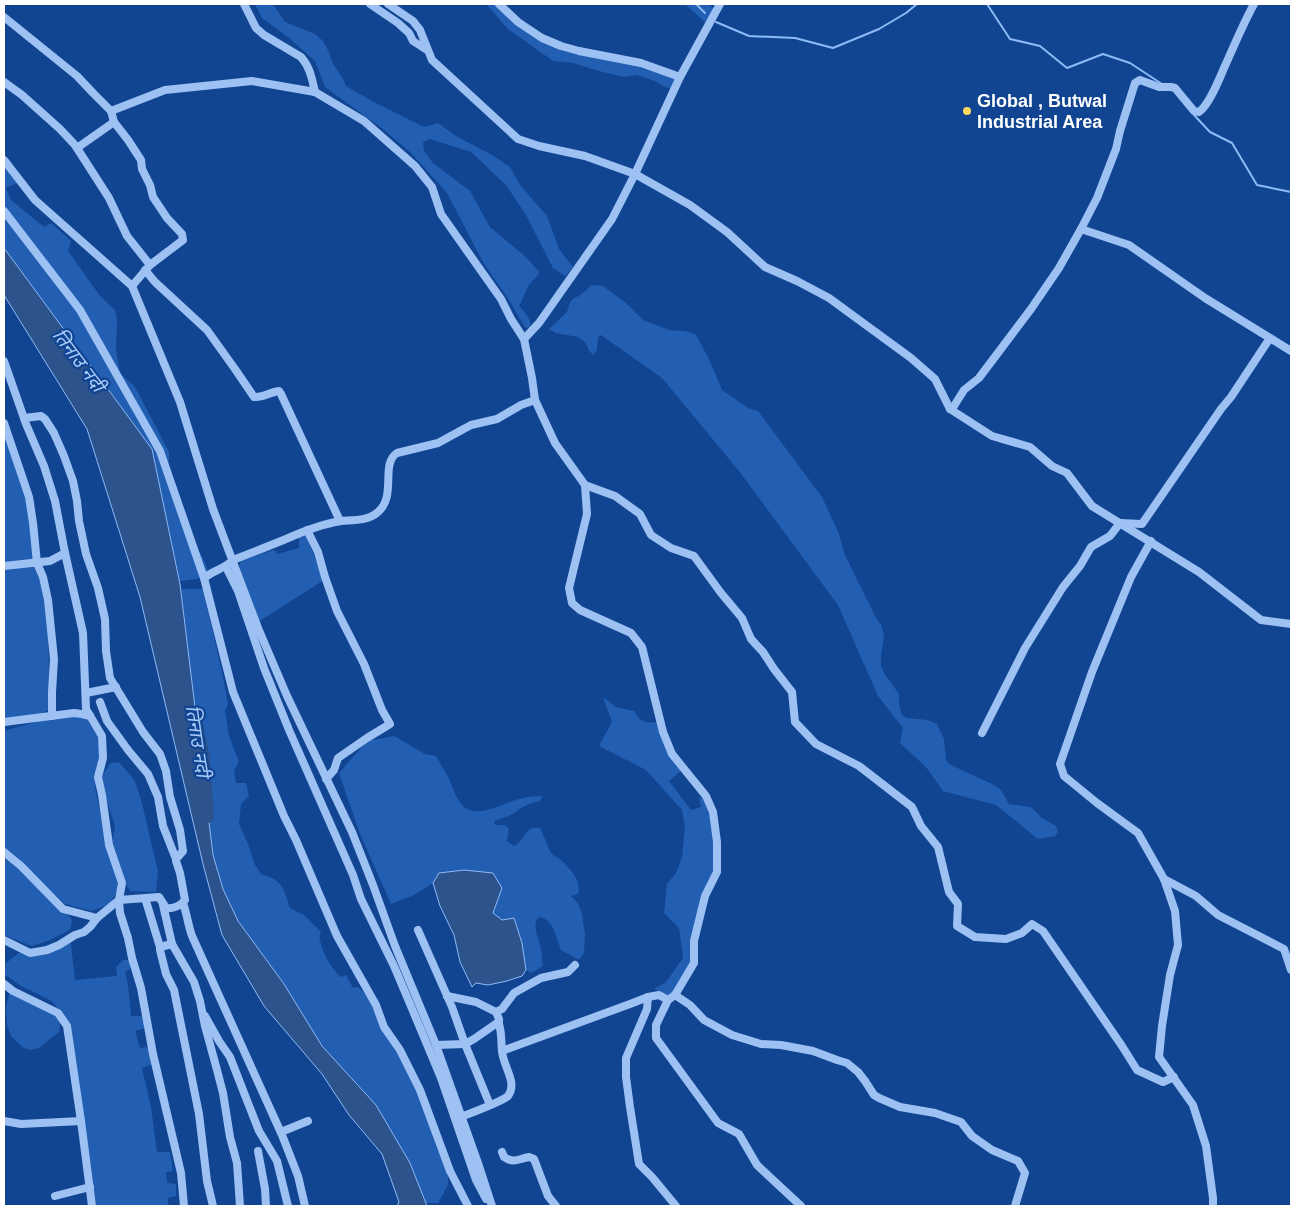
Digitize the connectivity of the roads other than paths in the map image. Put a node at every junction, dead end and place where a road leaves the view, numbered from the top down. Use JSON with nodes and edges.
{"nodes":[{"id":1,"x":244,"y":4,"type":"edge"},
{"id":2,"x":370,"y":4,"type":"edge"},
{"id":3,"x":388,"y":4,"type":"edge"},
{"id":4,"x":500,"y":4,"type":"edge"},
{"id":5,"x":720,"y":4,"type":"edge"},
{"id":6,"x":1254,"y":4,"type":"edge"},
{"id":7,"x":4,"y":17,"type":"edge"},
{"id":8,"x":427,"y":50,"type":"junction"},
{"id":9,"x":680,"y":77,"type":"junction"},
{"id":10,"x":4,"y":82,"type":"edge"},
{"id":11,"x":315,"y":92,"type":"junction"},
{"id":12,"x":111,"y":111,"type":"junction"},
{"id":13,"x":114,"y":122,"type":"junction"},
{"id":14,"x":77,"y":148,"type":"junction"},
{"id":15,"x":4,"y":160,"type":"edge"},
{"id":16,"x":635,"y":174,"type":"junction"},
{"id":17,"x":4,"y":211,"type":"edge"},
{"id":18,"x":1081,"y":229,"type":"junction"},
{"id":19,"x":148,"y":267,"type":"junction"},
{"id":20,"x":132,"y":286,"type":"junction"},
{"id":21,"x":524,"y":338,"type":"junction"},
{"id":22,"x":1270,"y":338,"type":"junction"},
{"id":23,"x":1291,"y":351,"type":"edge"},
{"id":24,"x":4,"y":361,"type":"edge"},
{"id":25,"x":535,"y":400,"type":"junction"},
{"id":26,"x":950,"y":409,"type":"junction"},
{"id":27,"x":24,"y":418,"type":"junction"},
{"id":28,"x":4,"y":423,"type":"edge"},
{"id":29,"x":585,"y":486,"type":"junction"},
{"id":30,"x":340,"y":521,"type":"junction"},
{"id":31,"x":1120,"y":523,"type":"junction"},
{"id":32,"x":307,"y":530,"type":"junction"},
{"id":33,"x":1151,"y":541,"type":"junction"},
{"id":34,"x":65,"y":553,"type":"junction"},
{"id":35,"x":233,"y":560,"type":"junction"},
{"id":36,"x":37,"y":563,"type":"junction"},
{"id":37,"x":4,"y":566,"type":"edge"},
{"id":38,"x":226,"y":567,"type":"junction"},
{"id":39,"x":204,"y":578,"type":"junction"},
{"id":40,"x":1291,"y":624,"type":"edge"},
{"id":41,"x":116,"y":686,"type":"junction"},
{"id":42,"x":86,"y":693,"type":"junction"},
{"id":43,"x":100,"y":702,"type":"dead end"},
{"id":44,"x":52,"y":716,"type":"junction"},
{"id":45,"x":90,"y":716,"type":"junction"},
{"id":46,"x":4,"y":722,"type":"edge"},
{"id":47,"x":982,"y":733,"type":"dead end"},
{"id":48,"x":326,"y":780,"type":"junction"},
{"id":49,"x":4,"y":852,"type":"edge"},
{"id":50,"x":176,"y":859,"type":"junction"},
{"id":51,"x":1164,"y":879,"type":"junction"},
{"id":52,"x":144,"y":898,"type":"junction"},
{"id":53,"x":119,"y":900,"type":"junction"},
{"id":54,"x":183,"y":903,"type":"junction"},
{"id":55,"x":162,"y":904,"type":"junction"},
{"id":56,"x":97,"y":918,"type":"junction"},
{"id":57,"x":418,"y":930,"type":"dead end"},
{"id":58,"x":4,"y":940,"type":"edge"},
{"id":59,"x":172,"y":944,"type":"junction"},
{"id":60,"x":160,"y":947,"type":"junction"},
{"id":61,"x":576,"y":965,"type":"dead end"},
{"id":62,"x":1291,"y":970,"type":"edge"},
{"id":63,"x":4,"y":984,"type":"edge"},
{"id":64,"x":446,"y":996,"type":"junction"},
{"id":65,"x":648,"y":996,"type":"junction"},
{"id":66,"x":672,"y":997,"type":"junction"},
{"id":67,"x":202,"y":1010,"type":"junction"},
{"id":68,"x":496,"y":1012,"type":"junction"},
{"id":69,"x":499,"y":1024,"type":"junction"},
{"id":70,"x":465,"y":1044,"type":"junction"},
{"id":71,"x":436,"y":1045,"type":"junction"},
{"id":72,"x":502,"y":1051,"type":"junction"},
{"id":73,"x":1174,"y":1077,"type":"junction"},
{"id":74,"x":490,"y":1105,"type":"junction"},
{"id":75,"x":461,"y":1116,"type":"junction"},
{"id":76,"x":81,"y":1121,"type":"junction"},
{"id":77,"x":308,"y":1121,"type":"dead end"},
{"id":78,"x":4,"y":1122,"type":"edge"},
{"id":79,"x":281,"y":1132,"type":"junction"},
{"id":80,"x":258,"y":1151,"type":"dead end"},
{"id":81,"x":502,"y":1152,"type":"dead end"},
{"id":82,"x":90,"y":1187,"type":"junction"},
{"id":83,"x":55,"y":1196,"type":"dead end"},
{"id":84,"x":491,"y":1203,"type":"edge"},
{"id":85,"x":92,"y":1206,"type":"edge"},
{"id":86,"x":184,"y":1206,"type":"edge"},
{"id":87,"x":213,"y":1206,"type":"edge"},
{"id":88,"x":240,"y":1206,"type":"edge"},
{"id":89,"x":266,"y":1206,"type":"edge"},
{"id":90,"x":288,"y":1206,"type":"edge"},
{"id":91,"x":305,"y":1206,"type":"edge"},
{"id":92,"x":468,"y":1206,"type":"edge"},
{"id":93,"x":556,"y":1206,"type":"edge"},
{"id":94,"x":676,"y":1206,"type":"edge"},
{"id":95,"x":802,"y":1206,"type":"edge"},
{"id":96,"x":1015,"y":1206,"type":"edge"},
{"id":97,"x":1213,"y":1206,"type":"edge"}],
"edges":[{"from":1,"to":11,"type":"street"},
{"from":2,"to":8,"type":"street"},
{"from":3,"to":8,"type":"street"},
{"from":4,"to":9,"type":"street"},
{"from":5,"to":9,"type":"street"},
{"from":6,"to":18,"type":"street"},
{"from":7,"to":12,"type":"street"},
{"from":8,"to":16,"type":"street"},
{"from":9,"to":16,"type":"street"},
{"from":10,"to":14,"type":"street"},
{"from":11,"to":12,"type":"street"},
{"from":11,"to":21,"type":"street"},
{"from":12,"to":13,"type":"street"},
{"from":13,"to":14,"type":"street"},
{"from":13,"to":19,"type":"street"},
{"from":14,"to":19,"type":"street"},
{"from":15,"to":20,"type":"street"},
{"from":16,"to":21,"type":"street"},
{"from":16,"to":26,"type":"street"},
{"from":17,"to":39,"type":"street"},
{"from":18,"to":22,"type":"street"},
{"from":18,"to":26,"type":"street"},
{"from":19,"to":20,"type":"street"},
{"from":19,"to":30,"type":"street"},
{"from":20,"to":35,"type":"street"},
{"from":21,"to":25,"type":"street"},
{"from":22,"to":23,"type":"street"},
{"from":22,"to":31,"type":"street"},
{"from":24,"to":27,"type":"street"},
{"from":25,"to":29,"type":"street"},
{"from":25,"to":30,"type":"street"},
{"from":26,"to":31,"type":"street"},
{"from":27,"to":34,"type":"street"},
{"from":27,"to":41,"type":"street"},
{"from":28,"to":36,"type":"street"},
{"from":29,"to":66,"type":"street"},
{"from":29,"to":73,"type":"street"},
{"from":30,"to":32,"type":"street"},
{"from":31,"to":33,"type":"street"},
{"from":31,"to":47,"type":"street"},
{"from":32,"to":35,"type":"street"},
{"from":32,"to":48,"type":"street"},
{"from":33,"to":40,"type":"street"},
{"from":33,"to":51,"type":"street"},
{"from":34,"to":36,"type":"street"},
{"from":34,"to":42,"type":"street"},
{"from":35,"to":38,"type":"street"},
{"from":35,"to":48,"type":"street"},
{"from":36,"to":37,"type":"street"},
{"from":36,"to":44,"type":"street"},
{"from":38,"to":39,"type":"street"},
{"from":38,"to":84,"type":"street"},
{"from":39,"to":92,"type":"street"},
{"from":41,"to":42,"type":"street"},
{"from":41,"to":50,"type":"street"},
{"from":42,"to":45,"type":"street"},
{"from":43,"to":50,"type":"street"},
{"from":44,"to":45,"type":"street"},
{"from":44,"to":46,"type":"street"},
{"from":45,"to":53,"type":"street"},
{"from":48,"to":71,"type":"street"},
{"from":49,"to":56,"type":"street"},
{"from":50,"to":54,"type":"street"},
{"from":51,"to":62,"type":"street"},
{"from":51,"to":73,"type":"street"},
{"from":52,"to":53,"type":"street"},
{"from":52,"to":55,"type":"street"},
{"from":52,"to":60,"type":"street"},
{"from":53,"to":56,"type":"street"},
{"from":53,"to":86,"type":"street"},
{"from":54,"to":55,"type":"street"},
{"from":54,"to":79,"type":"street"},
{"from":55,"to":59,"type":"street"},
{"from":56,"to":58,"type":"street"},
{"from":57,"to":64,"type":"street"},
{"from":59,"to":60,"type":"street"},
{"from":59,"to":67,"type":"street"},
{"from":60,"to":87,"type":"street"},
{"from":61,"to":68,"type":"street"},
{"from":63,"to":76,"type":"street"},
{"from":64,"to":68,"type":"street"},
{"from":64,"to":70,"type":"street"},
{"from":65,"to":66,"type":"street"},
{"from":65,"to":72,"type":"street"},
{"from":65,"to":94,"type":"street"},
{"from":66,"to":95,"type":"street"},
{"from":66,"to":96,"type":"street"},
{"from":67,"to":88,"type":"street"},
{"from":67,"to":90,"type":"street"},
{"from":68,"to":69,"type":"street"},
{"from":69,"to":70,"type":"street"},
{"from":69,"to":72,"type":"street"},
{"from":70,"to":71,"type":"street"},
{"from":70,"to":74,"type":"street"},
{"from":71,"to":75,"type":"street"},
{"from":72,"to":74,"type":"street"},
{"from":73,"to":97,"type":"street"},
{"from":74,"to":75,"type":"street"},
{"from":75,"to":84,"type":"street"},
{"from":76,"to":78,"type":"street"},
{"from":76,"to":82,"type":"street"},
{"from":77,"to":79,"type":"street"},
{"from":79,"to":91,"type":"street"},
{"from":80,"to":89,"type":"street"},
{"from":81,"to":93,"type":"street"},
{"from":82,"to":83,"type":"street"},
{"from":82,"to":85,"type":"street"}]}
